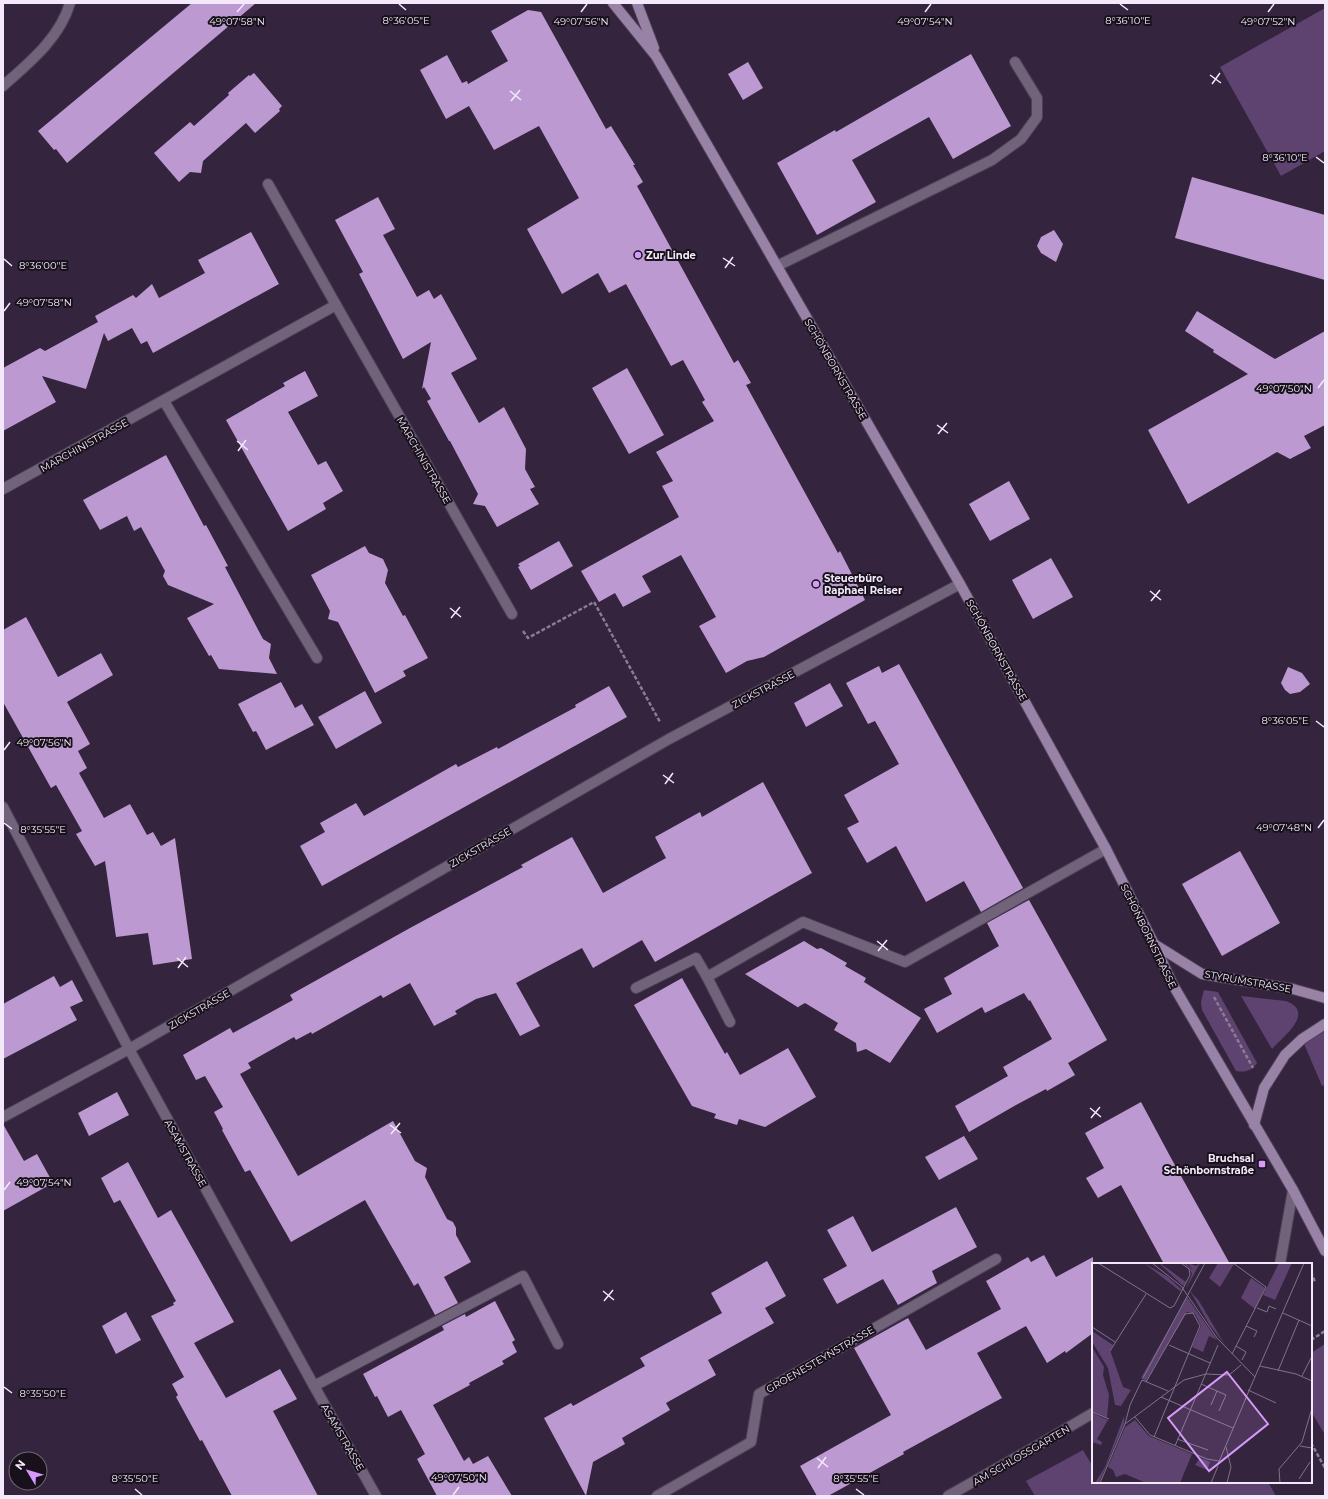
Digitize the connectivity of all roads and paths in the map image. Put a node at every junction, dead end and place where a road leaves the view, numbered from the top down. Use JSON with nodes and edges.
{"nodes":[{"id":1,"x":70,"y":3,"type":"edge"},
{"id":2,"x":613,"y":3,"type":"edge"},
{"id":3,"x":637,"y":3,"type":"edge"},
{"id":4,"x":656,"y":56,"type":"junction"},
{"id":5,"x":1015,"y":62,"type":"dead end"},
{"id":6,"x":3,"y":86,"type":"edge"},
{"id":7,"x":268,"y":184,"type":"dead end"},
{"id":8,"x":778,"y":266,"type":"junction"},
{"id":9,"x":336,"y":305,"type":"junction"},
{"id":10,"x":164,"y":401,"type":"junction"},
{"id":11,"x":3,"y":489,"type":"edge"},
{"id":12,"x":960,"y":584,"type":"junction"},
{"id":13,"x":512,"y":614,"type":"joint"},
{"id":14,"x":317,"y":658,"type":"dead end"},
{"id":15,"x":669,"y":739,"type":"junction"},
{"id":16,"x":3,"y":807,"type":"edge"},
{"id":17,"x":1106,"y":849,"type":"junction"},
{"id":18,"x":1154,"y":944,"type":"junction"},
{"id":19,"x":1202,"y":974,"type":"junction"},
{"id":20,"x":707,"y":977,"type":"junction"},
{"id":21,"x":636,"y":988,"type":"dead end"},
{"id":22,"x":1325,"y":998,"type":"edge"},
{"id":23,"x":730,"y":1022,"type":"dead end"},
{"id":24,"x":1325,"y":1024,"type":"edge"},
{"id":25,"x":129,"y":1049,"type":"junction"},
{"id":26,"x":1264,"y":1088,"type":"junction"},
{"id":27,"x":3,"y":1117,"type":"edge"},
{"id":28,"x":1254,"y":1125,"type":"junction"},
{"id":29,"x":1293,"y":1190,"type":"junction"},
{"id":30,"x":1325,"y":1252,"type":"edge"},
{"id":31,"x":996,"y":1259,"type":"dead end"},
{"id":32,"x":1280,"y":1263,"type":"edge"},
{"id":33,"x":1312,"y":1274,"type":"edge"},
{"id":34,"x":1315,"y":1282,"type":"dead end"},
{"id":35,"x":1325,"y":1332,"type":"edge"},
{"id":36,"x":1312,"y":1339,"type":"edge"},
{"id":37,"x":558,"y":1344,"type":"dead end"},
{"id":38,"x":314,"y":1386,"type":"junction"},
{"id":39,"x":1092,"y":1414,"type":"edge"},
{"id":40,"x":1312,"y":1445,"type":"edge"},
{"id":41,"x":1325,"y":1468,"type":"edge"},
{"id":42,"x":951,"y":1495,"type":"edge"},
{"id":43,"x":376,"y":1496,"type":"edge"},
{"id":44,"x":657,"y":1496,"type":"edge"}],
"edges":[{"from":1,"to":6,"type":"street"},
{"from":2,"to":4,"type":"main road","name":"SCHÖNBORNSTRASSE"},
{"from":3,"to":4,"type":"main road","name":"SCHÖNBORNSTRASSE"},
{"from":4,"to":8,"type":"main road","name":"SCHÖNBORNSTRASSE"},
{"from":5,"to":8,"type":"street"},
{"from":7,"to":9,"type":"street","name":"MARCHINISTRASSE"},
{"from":8,"to":12,"type":"main road","name":"SCHÖNBORNSTRASSE"},
{"from":9,"to":10,"type":"street","name":"MARCHINISTRASSE"},
{"from":9,"to":13,"type":"street","name":"MARCHINISTRASSE"},
{"from":10,"to":11,"type":"street","name":"MARCHINISTRASSE"},
{"from":10,"to":14,"type":"street"},
{"from":12,"to":15,"type":"street","name":"ZICKSTRASSE"},
{"from":12,"to":17,"type":"main road","name":"SCHÖNBORNSTRASSE"},
{"from":13,"to":15,"type":"path"},
{"from":15,"to":25,"type":"street","name":"ZICKSTRASSE"},
{"from":16,"to":25,"type":"street","name":"ASAMSTRASSE"},
{"from":17,"to":18,"type":"main road","name":"SCHÖNBORNSTRASSE"},
{"from":17,"to":20,"type":"street"},
{"from":18,"to":19,"type":"main road","name":"STYRUMSTRASSE"},
{"from":18,"to":28,"type":"main road","name":"SCHÖNBORNSTRASSE"},
{"from":19,"to":22,"type":"main road","name":"STYRUMSTRASSE"},
{"from":19,"to":26,"type":"path"},
{"from":20,"to":21,"type":"street"},
{"from":20,"to":23,"type":"street"},
{"from":24,"to":26,"type":"main road"},
{"from":25,"to":27,"type":"street","name":"ZICKSTRASSE"},
{"from":25,"to":38,"type":"street","name":"ASAMSTRASSE"},
{"from":26,"to":28,"type":"main road"},
{"from":28,"to":29,"type":"main road","name":"SCHÖNBORNSTRASSE"},
{"from":29,"to":30,"type":"main road","name":"SCHÖNBORNSTRASSE"},
{"from":29,"to":32,"type":"street"},
{"from":31,"to":44,"type":"street","name":"GROENESTEYNSTRASSE"},
{"from":33,"to":34,"type":"path"},
{"from":35,"to":36,"type":"path"},
{"from":37,"to":38,"type":"street"},
{"from":38,"to":43,"type":"street","name":"ASAMSTRASSE"},
{"from":39,"to":42,"type":"street","name":"AM SCHLOSSGARTEN"},
{"from":40,"to":41,"type":"path"}]}
